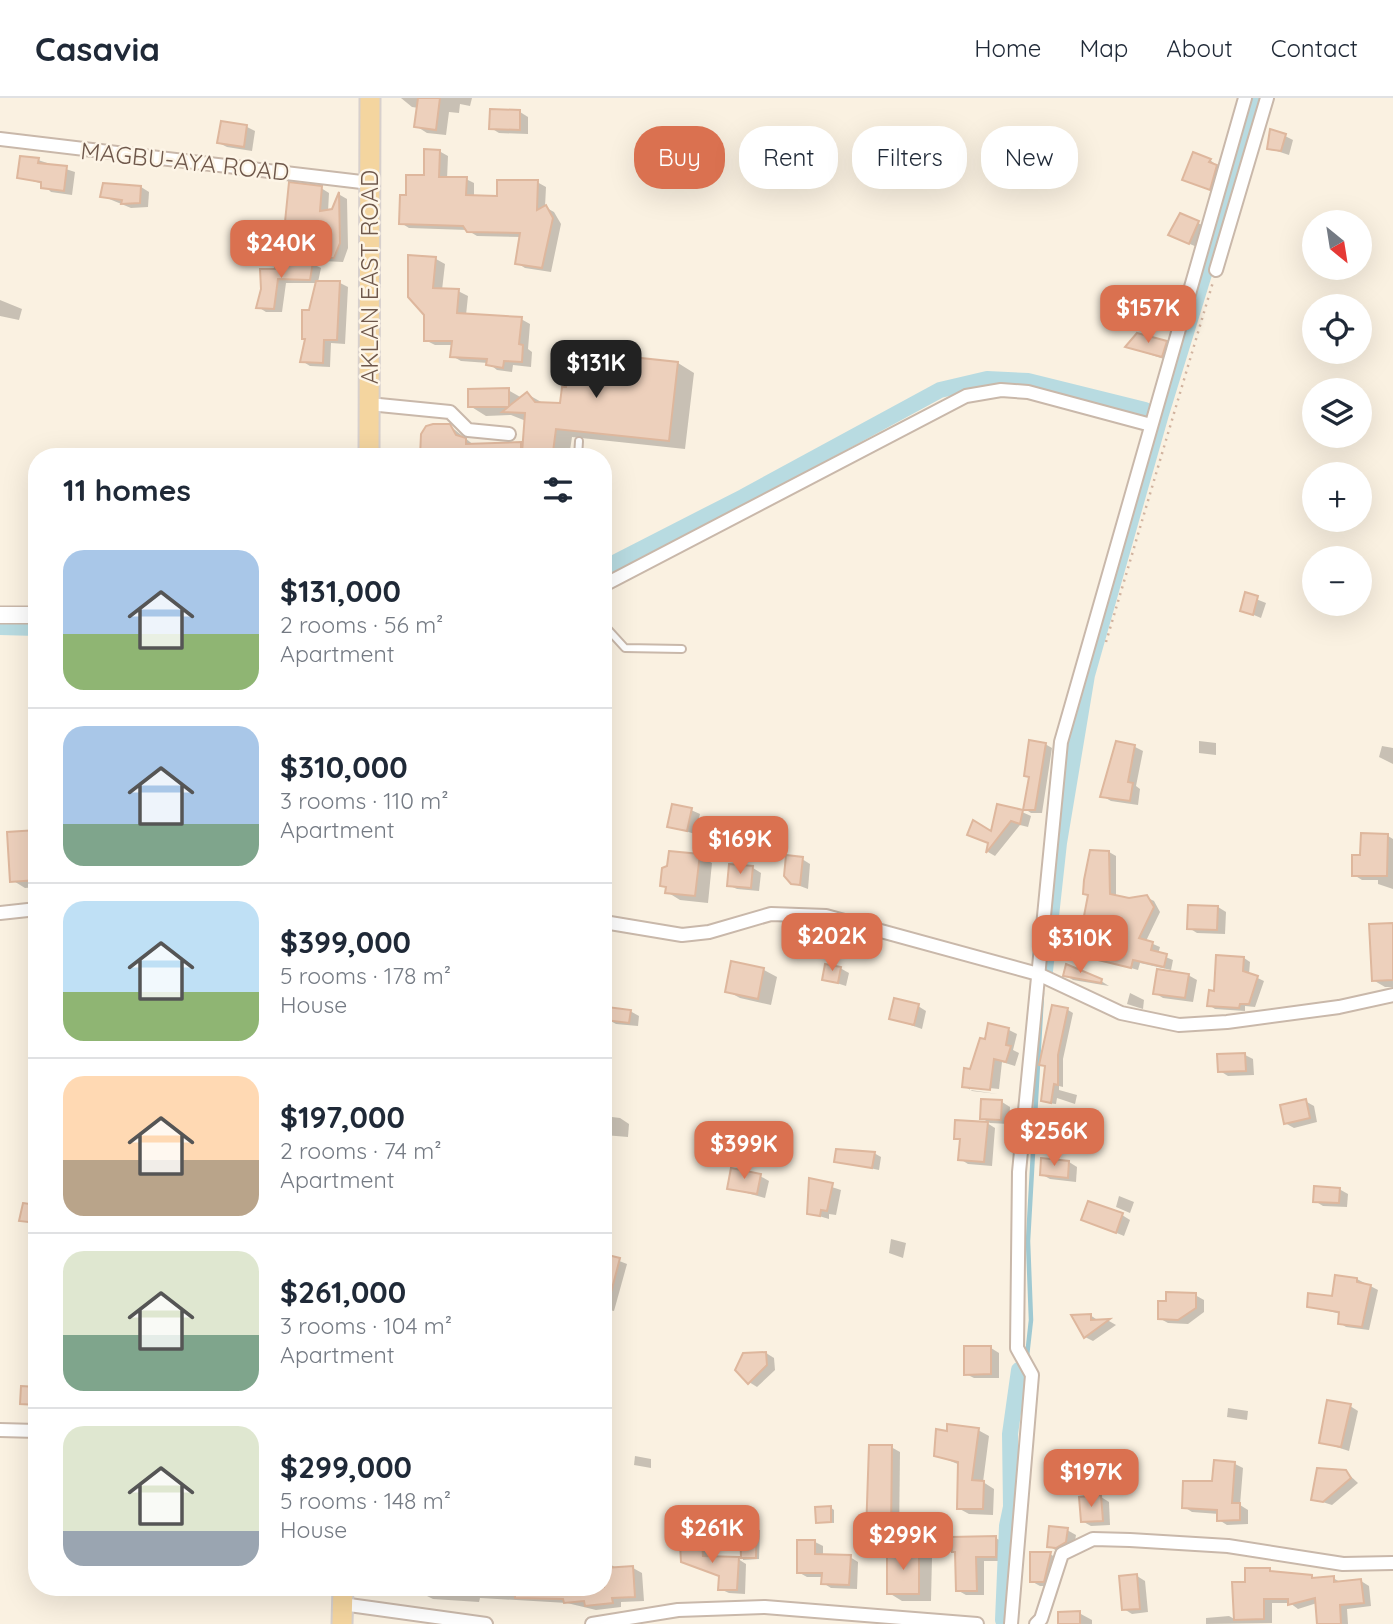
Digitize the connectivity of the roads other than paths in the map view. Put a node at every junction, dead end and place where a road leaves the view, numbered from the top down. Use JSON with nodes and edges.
{"nodes":[{"id":1,"x":370,"y":98,"type":"edge"},
{"id":2,"x":1245,"y":98,"type":"edge"},
{"id":3,"x":1267,"y":98,"type":"edge"},
{"id":4,"x":0,"y":139,"type":"edge"},
{"id":5,"x":370,"y":183,"type":"junction"},
{"id":6,"x":1216,"y":270,"type":"road end"},
{"id":7,"x":369,"y":404,"type":"junction"},
{"id":8,"x":1151,"y":425,"type":"junction"},
{"id":9,"x":509,"y":433,"type":"dead end"},
{"id":10,"x":579,"y":441,"type":"dead end"},
{"id":11,"x":369,"y":448,"type":"edge"},
{"id":12,"x":579,"y":448,"type":"edge"},
{"id":13,"x":612,"y":581,"type":"edge"},
{"id":14,"x":0,"y":615,"type":"edge"},
{"id":15,"x":28,"y":615,"type":"edge"},
{"id":16,"x":612,"y":634,"type":"edge"},
{"id":17,"x":682,"y":649,"type":"dead end"},
{"id":18,"x":28,"y":910,"type":"edge"},
{"id":19,"x":0,"y":913,"type":"edge"},
{"id":20,"x":612,"y":923,"type":"edge"},
{"id":21,"x":1038,"y":974,"type":"junction"},
{"id":22,"x":1393,"y":995,"type":"edge"},
{"id":23,"x":0,"y":1430,"type":"edge"},
{"id":24,"x":28,"y":1431,"type":"edge"},
{"id":25,"x":1393,"y":1563,"type":"edge"},
{"id":26,"x":342,"y":1596,"type":"edge"},
{"id":27,"x":342,"y":1624,"type":"edge"},
{"id":28,"x":486,"y":1624,"type":"edge"},
{"id":29,"x":592,"y":1624,"type":"edge"},
{"id":30,"x":977,"y":1624,"type":"edge"},
{"id":31,"x":1011,"y":1624,"type":"edge"},
{"id":32,"x":1036,"y":1624,"type":"edge"}],
"edges":[{"from":1,"to":5,"type":"main road","name":"AKLAN EAST ROAD"},
{"from":2,"to":8,"type":"street"},
{"from":3,"to":6,"type":"street"},
{"from":4,"to":5,"type":"street","name":"MAGBU-AYA ROAD"},
{"from":5,"to":7,"type":"main road","name":"AKLAN EAST ROAD"},
{"from":7,"to":9,"type":"street"},
{"from":7,"to":11,"type":"main road","name":"AKLAN EAST ROAD"},
{"from":8,"to":13,"type":"street"},
{"from":8,"to":21,"type":"street"},
{"from":10,"to":12,"type":"lane"},
{"from":14,"to":15,"type":"street"},
{"from":16,"to":17,"type":"lane"},
{"from":18,"to":19,"type":"street"},
{"from":20,"to":21,"type":"street"},
{"from":21,"to":22,"type":"street"},
{"from":21,"to":31,"type":"street"},
{"from":23,"to":24,"type":"street"},
{"from":25,"to":32,"type":"street"},
{"from":26,"to":27,"type":"main road"},
{"from":26,"to":28,"type":"street"},
{"from":29,"to":30,"type":"street"}]}
